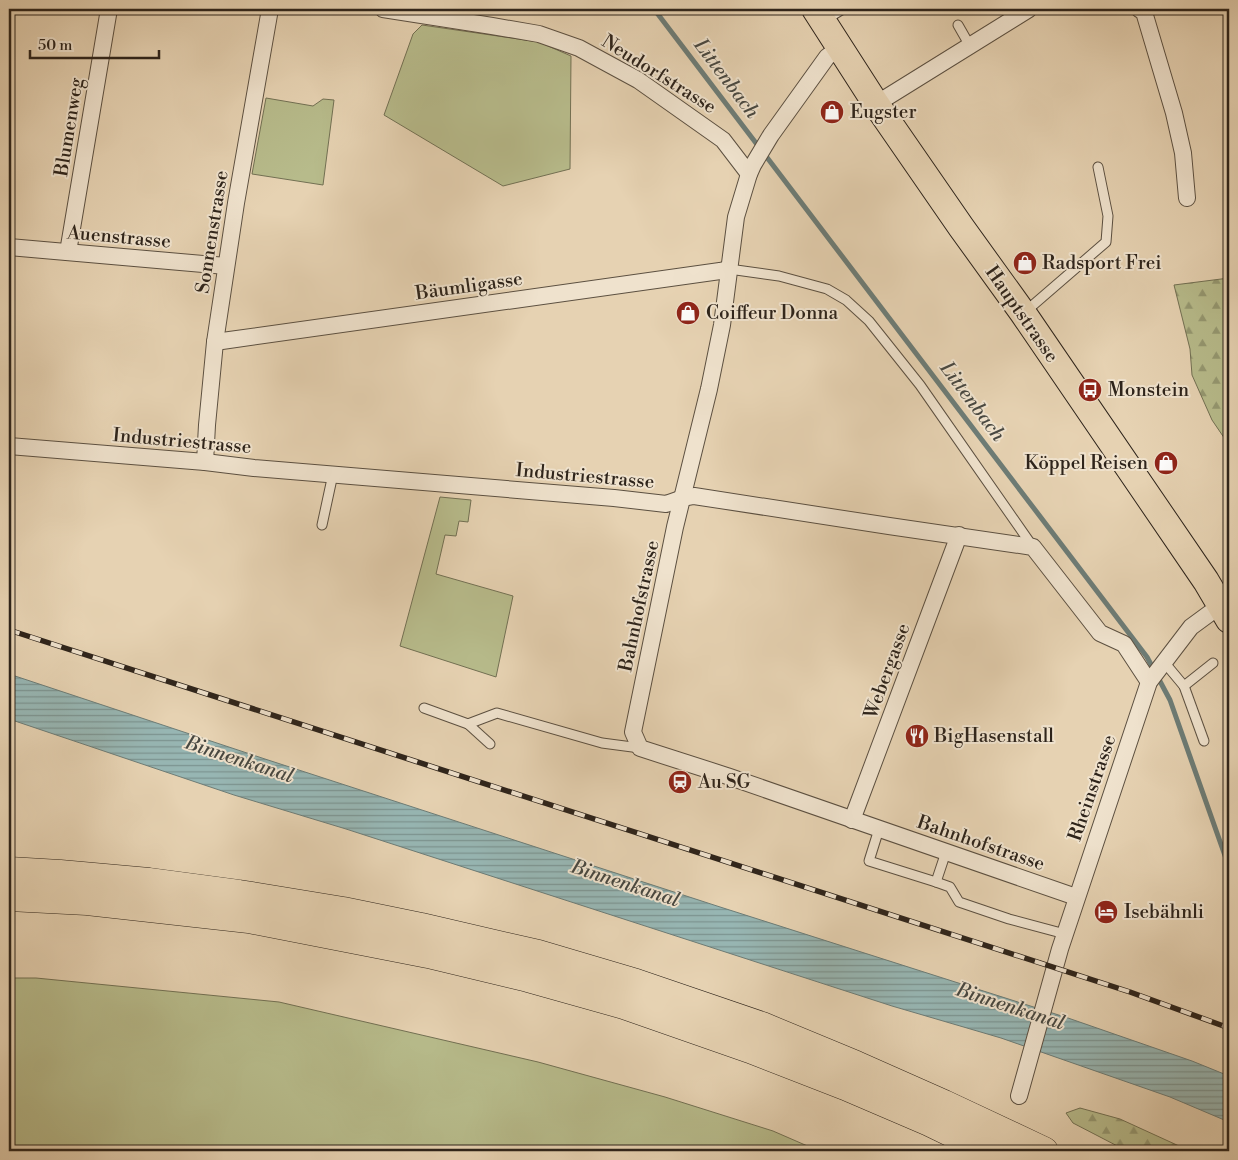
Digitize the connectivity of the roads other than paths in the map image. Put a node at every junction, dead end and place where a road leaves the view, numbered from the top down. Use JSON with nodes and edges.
{"nodes":[{"id":1,"x":109,"y":9,"type":"edge"},
{"id":2,"x":270,"y":9,"type":"edge"},
{"id":3,"x":383,"y":9,"type":"edge"},
{"id":4,"x":1029,"y":9,"type":"edge"},
{"id":5,"x":1139,"y":9,"type":"edge"},
{"id":6,"x":827,"y":13,"type":"edge"},
{"id":7,"x":958,"y":25,"type":"dead end"},
{"id":8,"x":970,"y":46,"type":"junction"},
{"id":9,"x":839,"y":48,"type":"junction"},
{"id":10,"x":876,"y":104,"type":"junction"},
{"id":11,"x":1098,"y":167,"type":"dead end"},
{"id":12,"x":751,"y":169,"type":"junction"},
{"id":13,"x":1187,"y":198,"type":"dead end"},
{"id":14,"x":9,"y":247,"type":"edge"},
{"id":15,"x":68,"y":252,"type":"junction"},
{"id":16,"x":226,"y":266,"type":"junction"},
{"id":17,"x":728,"y":269,"type":"junction"},
{"id":18,"x":1023,"y":314,"type":"junction"},
{"id":19,"x":215,"y":342,"type":"junction"},
{"id":20,"x":9,"y":446,"type":"edge"},
{"id":21,"x":206,"y":462,"type":"junction"},
{"id":22,"x":333,"y":474,"type":"junction"},
{"id":23,"x":683,"y":498,"type":"junction"},
{"id":24,"x":322,"y":524,"type":"dead end"},
{"id":25,"x":958,"y":535,"type":"junction"},
{"id":26,"x":1033,"y":547,"type":"junction"},
{"id":27,"x":1225,"y":613,"type":"edge"},
{"id":28,"x":1163,"y":663,"type":"junction"},
{"id":29,"x":1213,"y":663,"type":"dead end"},
{"id":30,"x":1149,"y":682,"type":"junction"},
{"id":31,"x":1184,"y":686,"type":"junction"},
{"id":32,"x":424,"y":708,"type":"dead end"},
{"id":33,"x":468,"y":724,"type":"junction"},
{"id":34,"x":1204,"y":741,"type":"dead end"},
{"id":35,"x":490,"y":744,"type":"dead end"},
{"id":36,"x":640,"y":748,"type":"junction"},
{"id":37,"x":852,"y":820,"type":"junction"},
{"id":38,"x":879,"y":829,"type":"junction"},
{"id":39,"x":946,"y":852,"type":"junction"},
{"id":40,"x":9,"y":871,"type":"edge"},
{"id":41,"x":936,"y":882,"type":"junction"},
{"id":42,"x":9,"y":897,"type":"edge"},
{"id":43,"x":1076,"y":897,"type":"junction"},
{"id":44,"x":87,"y":901,"type":"junction"},
{"id":45,"x":9,"y":911,"type":"edge"},
{"id":46,"x":1065,"y":934,"type":"junction"},
{"id":47,"x":1019,"y":1096,"type":"dead end"},
{"id":48,"x":989,"y":1151,"type":"edge"},
{"id":49,"x":1044,"y":1151,"type":"edge"}],
"edges":[{"from":1,"to":15,"type":"street","name":"Blumenweg"},
{"from":2,"to":16,"type":"street","name":"Sonnenstrasse"},
{"from":3,"to":12,"type":"street","name":"Neudorfstrasse"},
{"from":4,"to":8,"type":"street"},
{"from":5,"to":13,"type":"street"},
{"from":6,"to":9,"type":"main road","name":"Hauptstrasse"},
{"from":7,"to":8,"type":"lane"},
{"from":8,"to":10,"type":"street"},
{"from":9,"to":10,"type":"main road","name":"Hauptstrasse"},
{"from":9,"to":12,"type":"street","name":"Bahnhofstrasse"},
{"from":10,"to":18,"type":"main road","name":"Hauptstrasse"},
{"from":11,"to":18,"type":"lane"},
{"from":12,"to":17,"type":"street","name":"Bahnhofstrasse"},
{"from":14,"to":15,"type":"street","name":"Auenstrasse"},
{"from":15,"to":16,"type":"street","name":"Auenstrasse"},
{"from":16,"to":19,"type":"street","name":"Sonnenstrasse"},
{"from":17,"to":19,"type":"street","name":"Bäumligasse"},
{"from":17,"to":23,"type":"street","name":"Bahnhofstrasse"},
{"from":17,"to":26,"type":"lane"},
{"from":18,"to":27,"type":"main road","name":"Hauptstrasse"},
{"from":19,"to":21,"type":"street","name":"Sonnenstrasse"},
{"from":20,"to":21,"type":"street","name":"Industriestrasse"},
{"from":21,"to":22,"type":"street","name":"Industriestrasse"},
{"from":22,"to":23,"type":"street","name":"Industriestrasse"},
{"from":22,"to":24,"type":"lane"},
{"from":23,"to":25,"type":"street","name":"Industriestrasse"},
{"from":23,"to":36,"type":"street","name":"Bahnhofstrasse"},
{"from":25,"to":26,"type":"street","name":"Industriestrasse"},
{"from":25,"to":37,"type":"street","name":"Webergasse"},
{"from":26,"to":30,"type":"street"},
{"from":27,"to":28,"type":"street","name":"Rheinstrasse"},
{"from":28,"to":30,"type":"street","name":"Rheinstrasse"},
{"from":28,"to":31,"type":"lane"},
{"from":29,"to":31,"type":"lane"},
{"from":30,"to":43,"type":"street","name":"Rheinstrasse"},
{"from":31,"to":34,"type":"lane"},
{"from":32,"to":33,"type":"lane"},
{"from":33,"to":35,"type":"lane"},
{"from":33,"to":36,"type":"lane"},
{"from":36,"to":37,"type":"street","name":"Bahnhofstrasse"},
{"from":37,"to":38,"type":"street","name":"Bahnhofstrasse"},
{"from":38,"to":39,"type":"street","name":"Bahnhofstrasse"},
{"from":38,"to":41,"type":"lane"},
{"from":39,"to":41,"type":"lane"},
{"from":39,"to":43,"type":"street","name":"Bahnhofstrasse"},
{"from":40,"to":49,"type":"highway"},
{"from":41,"to":46,"type":"lane"},
{"from":42,"to":44,"type":"highway"},
{"from":43,"to":46,"type":"street","name":"Rheinstrasse"},
{"from":44,"to":45,"type":"highway"},
{"from":44,"to":48,"type":"highway"},
{"from":46,"to":47,"type":"street","name":"Rheinstrasse"}]}
